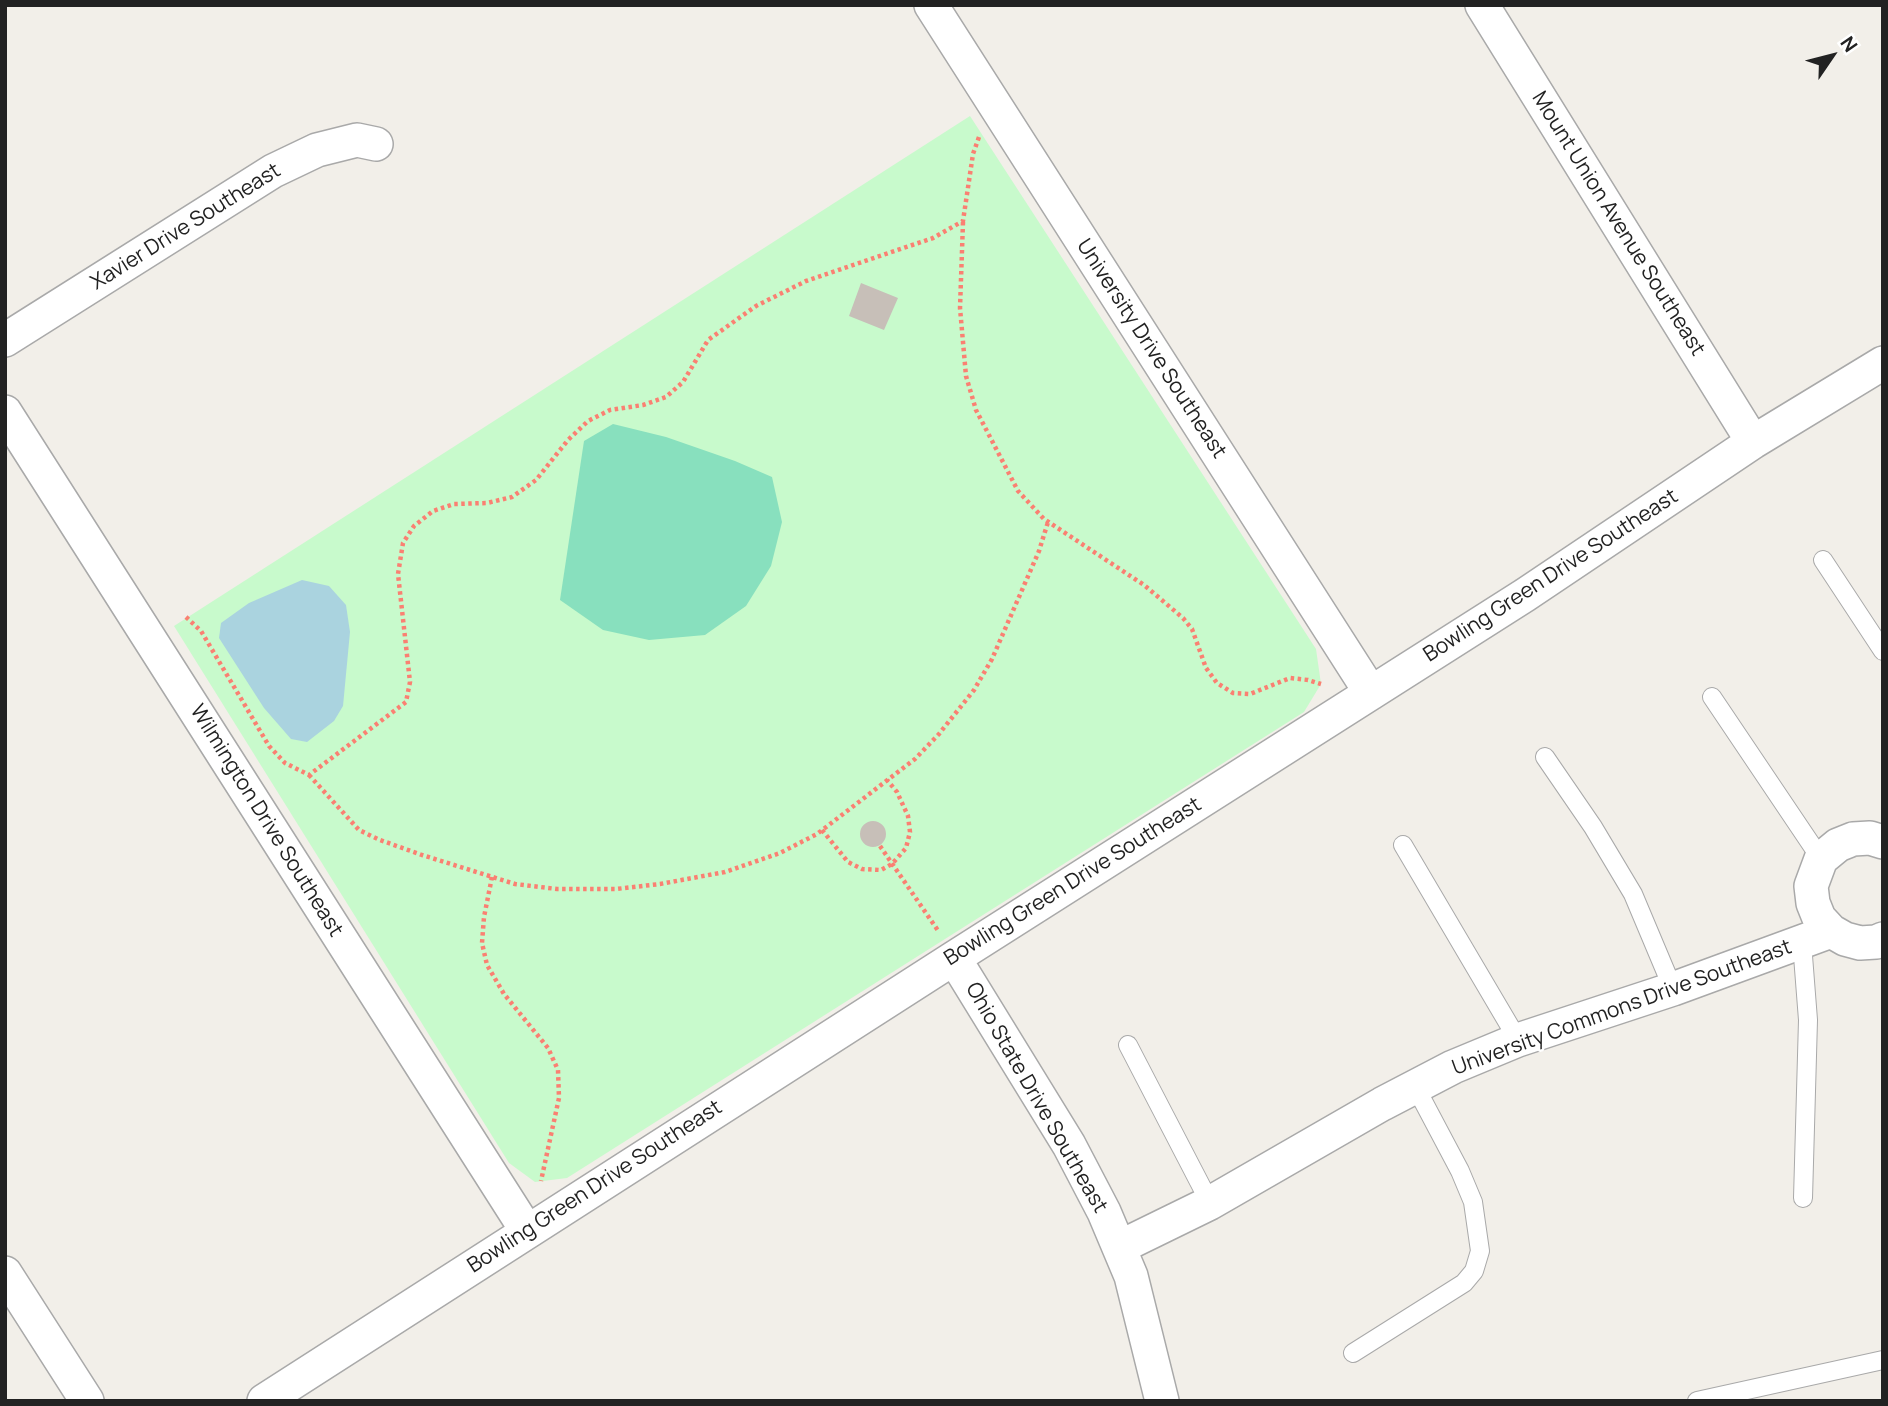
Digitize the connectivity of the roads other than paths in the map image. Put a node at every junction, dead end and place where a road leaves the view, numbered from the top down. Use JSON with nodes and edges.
{"nodes":[{"id":1,"x":931,"y":5,"type":"edge"},
{"id":2,"x":1482,"y":5,"type":"edge"},
{"id":3,"x":376,"y":144,"type":"dead end"},
{"id":4,"x":5,"y":340,"type":"edge"},
{"id":5,"x":1883,"y":363,"type":"edge"},
{"id":6,"x":5,"y":412,"type":"edge"},
{"id":7,"x":1753,"y":442,"type":"junction"},
{"id":8,"x":1824,"y":560,"type":"dead end"},
{"id":9,"x":1883,"y":651,"type":"edge"},
{"id":10,"x":1371,"y":694,"type":"junction"},
{"id":11,"x":1712,"y":697,"type":"dead end"},
{"id":12,"x":1545,"y":757,"type":"dead end"},
{"id":13,"x":1883,"y":842,"type":"edge"},
{"id":14,"x":1403,"y":845,"type":"dead end"},
{"id":15,"x":1821,"y":859,"type":"junction"},
{"id":16,"x":1816,"y":937,"type":"junction"},
{"id":17,"x":1883,"y":939,"type":"edge"},
{"id":18,"x":949,"y":948,"type":"junction"},
{"id":19,"x":1673,"y":989,"type":"junction"},
{"id":20,"x":1518,"y":1040,"type":"junction"},
{"id":21,"x":1128,"y":1045,"type":"dead end"},
{"id":22,"x":1415,"y":1086,"type":"junction"},
{"id":23,"x":1803,"y":1198,"type":"dead end"},
{"id":24,"x":1210,"y":1203,"type":"junction"},
{"id":25,"x":527,"y":1231,"type":"junction"},
{"id":26,"x":1119,"y":1247,"type":"junction"},
{"id":27,"x":5,"y":1273,"type":"edge"},
{"id":28,"x":1353,"y":1353,"type":"dead end"},
{"id":29,"x":1883,"y":1360,"type":"edge"},
{"id":30,"x":87,"y":1401,"type":"edge"},
{"id":31,"x":264,"y":1401,"type":"edge"},
{"id":32,"x":1162,"y":1401,"type":"edge"},
{"id":33,"x":1697,"y":1401,"type":"edge"}],
"edges":[{"from":1,"to":10,"type":"street","name":"University Drive Southeast"},
{"from":2,"to":7,"type":"street","name":"Mount Union Avenue Southeast"},
{"from":3,"to":4,"type":"street","name":"Xavier Drive Southeast"},
{"from":5,"to":7,"type":"street","name":"Bowling Green Drive Southeast"},
{"from":6,"to":25,"type":"street","name":"Wilmington Drive Southeast"},
{"from":7,"to":10,"type":"street","name":"Bowling Green Drive Southeast"},
{"from":8,"to":9,"type":"lane"},
{"from":10,"to":18,"type":"street","name":"Bowling Green Drive Southeast"},
{"from":11,"to":15,"type":"lane"},
{"from":12,"to":19,"type":"lane"},
{"from":13,"to":15,"type":"street"},
{"from":14,"to":20,"type":"lane"},
{"from":15,"to":16,"type":"street"},
{"from":16,"to":17,"type":"street"},
{"from":16,"to":19,"type":"street","name":"University Commons Drive Southeast"},
{"from":16,"to":23,"type":"lane"},
{"from":18,"to":25,"type":"street","name":"Bowling Green Drive Southeast"},
{"from":18,"to":26,"type":"street","name":"Ohio State Drive Southeast"},
{"from":19,"to":20,"type":"street","name":"University Commons Drive Southeast"},
{"from":20,"to":22,"type":"street","name":"University Commons Drive Southeast"},
{"from":21,"to":24,"type":"lane"},
{"from":22,"to":24,"type":"street","name":"University Commons Drive Southeast"},
{"from":22,"to":28,"type":"lane"},
{"from":24,"to":26,"type":"street","name":"University Commons Drive Southeast"},
{"from":25,"to":31,"type":"street","name":"Bowling Green Drive Southeast"},
{"from":26,"to":32,"type":"street","name":"Ohio State Drive Southeast"},
{"from":27,"to":30,"type":"street"},
{"from":29,"to":33,"type":"lane"}]}
